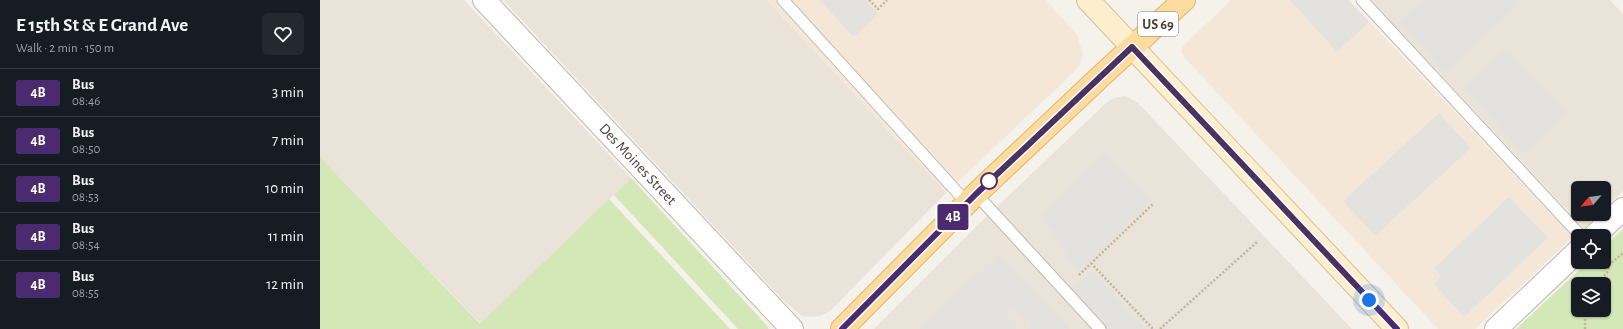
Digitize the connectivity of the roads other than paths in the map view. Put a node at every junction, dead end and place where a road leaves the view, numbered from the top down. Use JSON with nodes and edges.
{"nodes":[{"id":1,"x":484,"y":0,"type":"edge"},
{"id":2,"x":783,"y":0,"type":"edge"},
{"id":3,"x":1088,"y":0,"type":"edge"},
{"id":4,"x":1184,"y":0,"type":"edge"},
{"id":5,"x":1362,"y":0,"type":"edge"},
{"id":6,"x":1132,"y":47,"type":"junction"},
{"id":7,"x":971,"y":198,"type":"junction"},
{"id":8,"x":1623,"y":209,"type":"edge"},
{"id":9,"x":1574,"y":229,"type":"edge"},
{"id":10,"x":1602,"y":229,"type":"edge"},
{"id":11,"x":1571,"y":258,"type":"edge"},
{"id":12,"x":792,"y":329,"type":"edge"},
{"id":13,"x":842,"y":329,"type":"edge"},
{"id":14,"x":1100,"y":329,"type":"edge"},
{"id":15,"x":1397,"y":329,"type":"edge"},
{"id":16,"x":1496,"y":329,"type":"edge"}],
"edges":[{"from":1,"to":12,"type":"street","name":"Des Moines Street"},
{"from":2,"to":7,"type":"lane"},
{"from":3,"to":6,"type":"main road"},
{"from":4,"to":6,"type":"main road","number":"US 69"},
{"from":5,"to":9,"type":"lane"},
{"from":6,"to":7,"type":"main road","number":"US 69"},
{"from":6,"to":15,"type":"main road"},
{"from":7,"to":13,"type":"main road","number":"US 69"},
{"from":7,"to":14,"type":"lane"},
{"from":8,"to":10,"type":"street"},
{"from":11,"to":16,"type":"street"}]}
